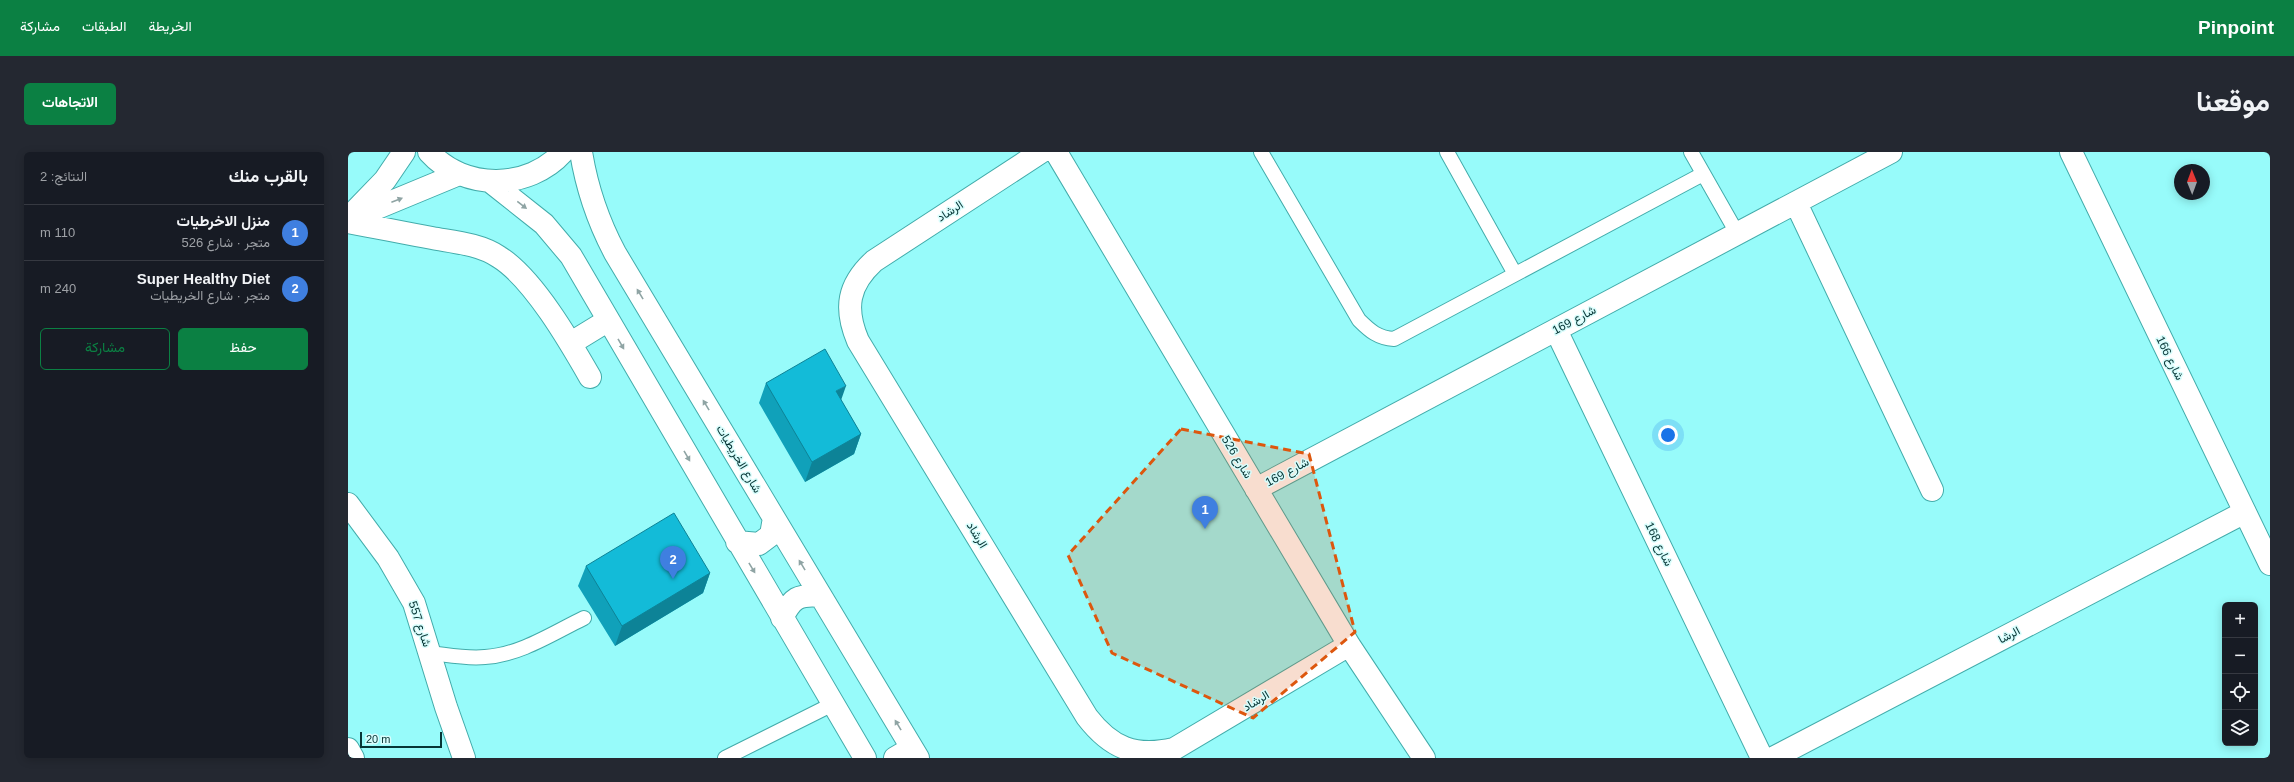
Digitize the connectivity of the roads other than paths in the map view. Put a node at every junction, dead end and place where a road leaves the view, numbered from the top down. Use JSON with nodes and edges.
{"nodes":[{"id":1,"x":404,"y":152,"type":"edge"},
{"id":2,"x":429,"y":152,"type":"edge"},
{"id":3,"x":563,"y":152,"type":"edge"},
{"id":4,"x":581,"y":152,"type":"edge"},
{"id":5,"x":1041,"y":152,"type":"edge"},
{"id":6,"x":1056,"y":152,"type":"edge"},
{"id":7,"x":1261,"y":152,"type":"edge"},
{"id":8,"x":1447,"y":152,"type":"edge"},
{"id":9,"x":1691,"y":152,"type":"edge"},
{"id":10,"x":1891,"y":152,"type":"edge"},
{"id":11,"x":2071,"y":152,"type":"edge"},
{"id":12,"x":460,"y":174,"type":"junction"},
{"id":13,"x":1703,"y":174,"type":"junction"},
{"id":14,"x":491,"y":182,"type":"junction"},
{"id":15,"x":1796,"y":203,"type":"junction"},
{"id":16,"x":348,"y":220,"type":"edge"},
{"id":17,"x":1737,"y":233,"type":"junction"},
{"id":18,"x":1515,"y":274,"type":"junction"},
{"id":19,"x":607,"y":321,"type":"junction"},
{"id":20,"x":1556,"y":330,"type":"junction"},
{"id":21,"x":571,"y":343,"type":"junction"},
{"id":22,"x":590,"y":377,"type":"dead end"},
{"id":23,"x":1256,"y":489,"type":"junction"},
{"id":24,"x":1932,"y":490,"type":"dead end"},
{"id":25,"x":348,"y":504,"type":"edge"},
{"id":26,"x":2245,"y":512,"type":"junction"},
{"id":27,"x":774,"y":518,"type":"junction"},
{"id":28,"x":737,"y":542,"type":"junction"},
{"id":29,"x":2270,"y":564,"type":"edge"},
{"id":30,"x":821,"y":596,"type":"junction"},
{"id":31,"x":584,"y":618,"type":"dead end"},
{"id":32,"x":782,"y":618,"type":"junction"},
{"id":33,"x":1349,"y":645,"type":"junction"},
{"id":34,"x":430,"y":653,"type":"junction"},
{"id":35,"x":832,"y":704,"type":"junction"},
{"id":36,"x":348,"y":749,"type":"edge"},
{"id":37,"x":908,"y":754,"type":"edge"},
{"id":38,"x":353,"y":758,"type":"edge"},
{"id":39,"x":464,"y":758,"type":"edge"},
{"id":40,"x":725,"y":758,"type":"edge"},
{"id":41,"x":865,"y":758,"type":"edge"},
{"id":42,"x":1424,"y":758,"type":"edge"},
{"id":43,"x":1762,"y":758,"type":"edge"},
{"id":44,"x":1773,"y":758,"type":"edge"}],
"edges":[{"from":1,"to":16,"type":"street"},
{"from":2,"to":12,"type":"street"},
{"from":3,"to":14,"type":"street"},
{"from":27,"to":4,"type":"street","name":"شارع الخريطيات","one_way":true},
{"from":5,"to":33,"type":"street","name":"الرشاد"},
{"from":6,"to":23,"type":"street","name":"شارع 526"},
{"from":7,"to":18,"type":"lane"},
{"from":8,"to":18,"type":"lane"},
{"from":9,"to":13,"type":"lane"},
{"from":10,"to":15,"type":"street","name":"شارع 169"},
{"from":11,"to":26,"type":"street","name":"شارع 166"},
{"from":12,"to":14,"type":"street"},
{"from":16,"to":12,"type":"street","one_way":true},
{"from":13,"to":17,"type":"lane"},
{"from":13,"to":18,"type":"lane"},
{"from":14,"to":19,"type":"street","one_way":true},
{"from":15,"to":17,"type":"street","name":"شارع 169"},
{"from":15,"to":24,"type":"street"},
{"from":16,"to":21,"type":"street"},
{"from":17,"to":20,"type":"street","name":"شارع 169"},
{"from":19,"to":21,"type":"street"},
{"from":19,"to":28,"type":"street","one_way":true},
{"from":20,"to":23,"type":"street","name":"شارع 169"},
{"from":20,"to":43,"type":"street","name":"شارع 168"},
{"from":21,"to":22,"type":"street"},
{"from":23,"to":33,"type":"street","name":"شارع 526"},
{"from":25,"to":34,"type":"street","name":"شارع 557"},
{"from":26,"to":29,"type":"street","name":"شارع 166"},
{"from":26,"to":44,"type":"street","name":"الرشا"},
{"from":27,"to":28,"type":"street"},
{"from":30,"to":27,"type":"street","name":"شارع الخريطيات","one_way":true},
{"from":28,"to":32,"type":"street","one_way":true},
{"from":30,"to":32,"type":"street"},
{"from":37,"to":30,"type":"street","name":"شارع الخريطيات","one_way":true},
{"from":31,"to":34,"type":"lane"},
{"from":32,"to":35,"type":"street"},
{"from":33,"to":42,"type":"street","name":"شارع 526"},
{"from":34,"to":39,"type":"street","name":"شارع 557"},
{"from":35,"to":40,"type":"lane"},
{"from":35,"to":41,"type":"street"},
{"from":36,"to":38,"type":"street"}]}
